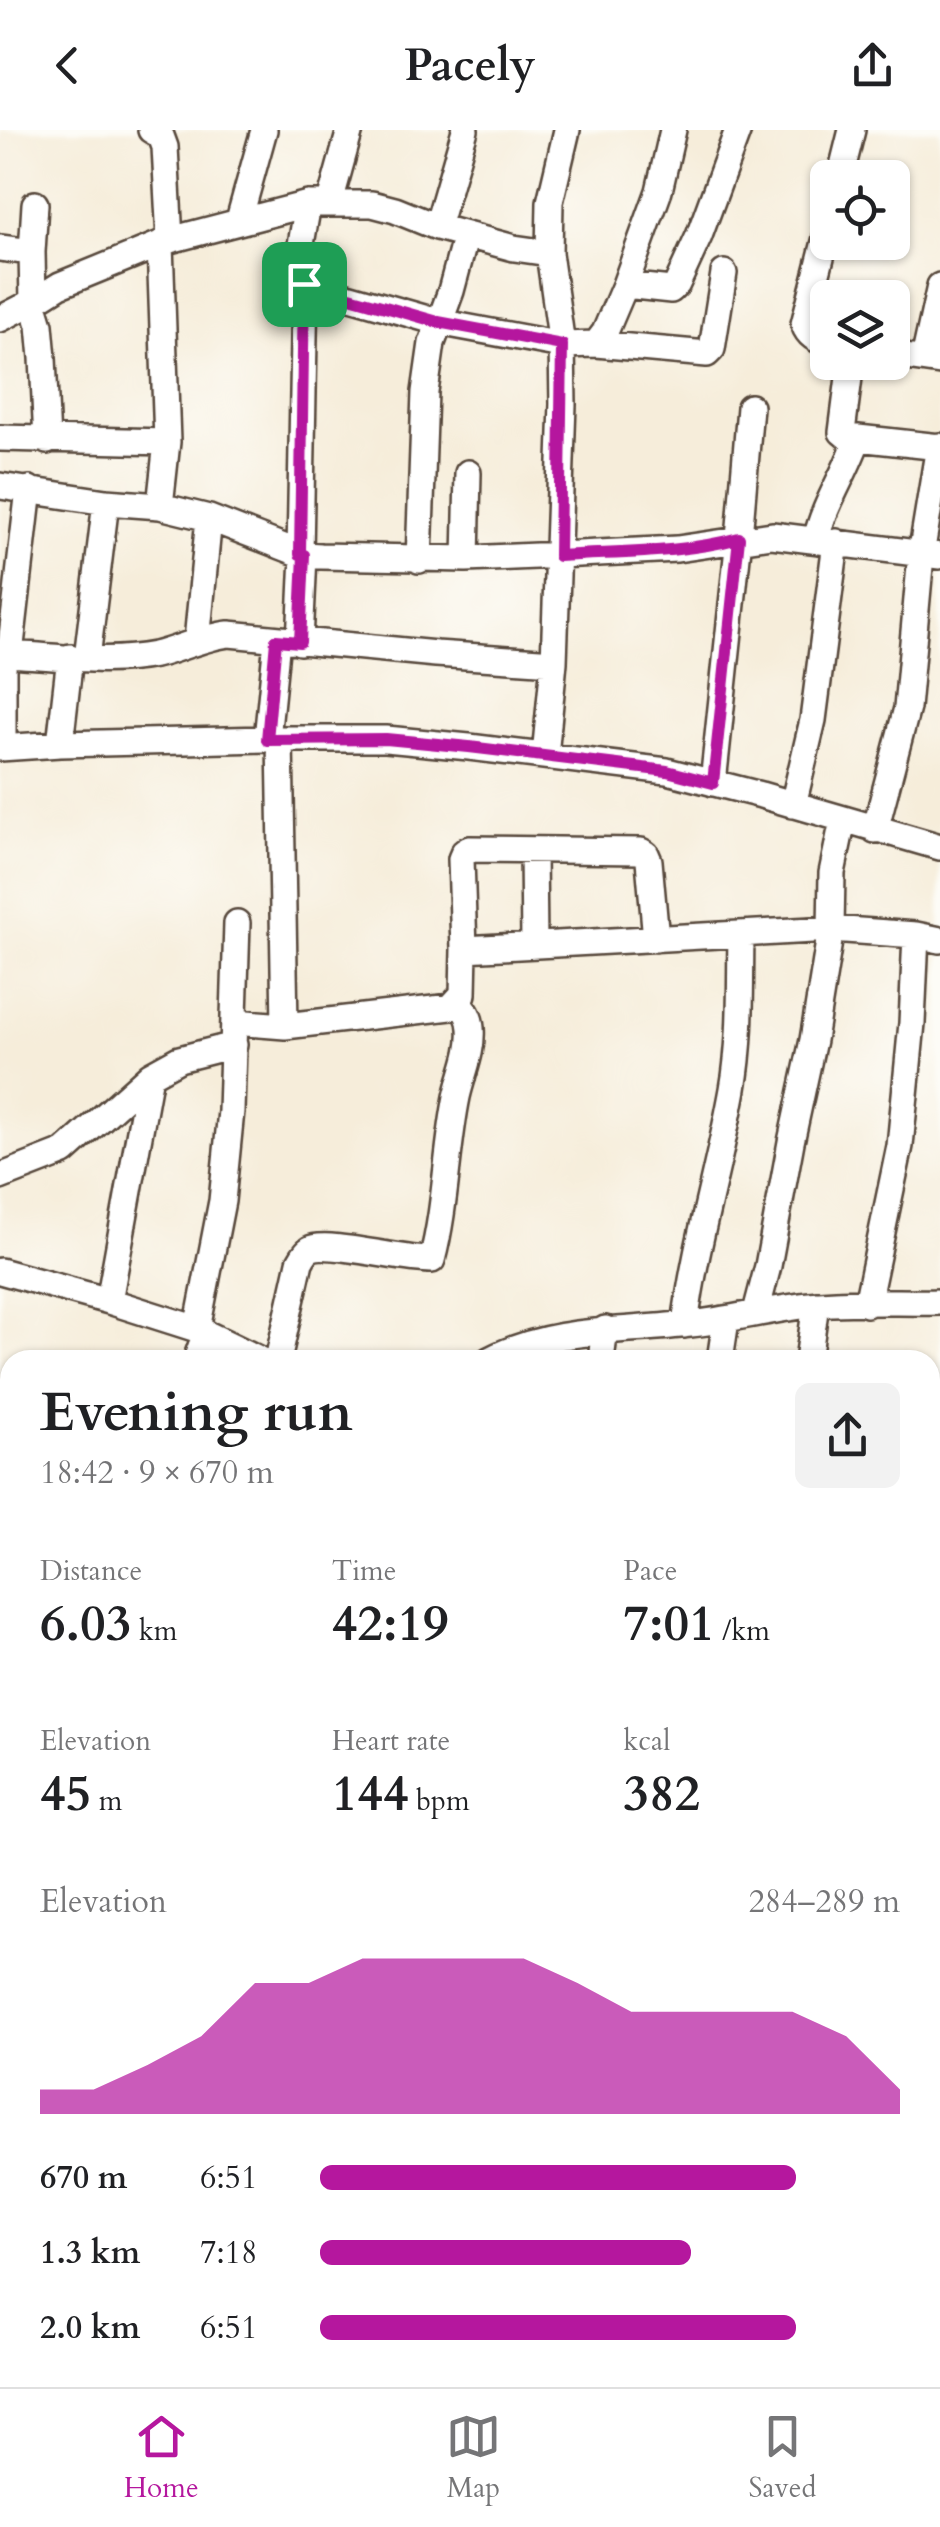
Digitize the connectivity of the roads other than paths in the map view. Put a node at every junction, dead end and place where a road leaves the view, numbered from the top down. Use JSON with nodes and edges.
{"nodes":[{"id":1,"x":264,"y":130,"type":"edge"},
{"id":2,"x":350,"y":130,"type":"edge"},
{"id":3,"x":465,"y":130,"type":"edge"},
{"id":4,"x":567,"y":130,"type":"edge"},
{"id":5,"x":673,"y":130,"type":"edge"},
{"id":6,"x":738,"y":130,"type":"edge"},
{"id":7,"x":852,"y":130,"type":"edge"},
{"id":8,"x":161,"y":134,"type":"edge"},
{"id":9,"x":844,"y":160,"type":"edge"},
{"id":10,"x":319,"y":203,"type":"junction"},
{"id":11,"x":36,"y":204,"type":"dead end"},
{"id":12,"x":239,"y":220,"type":"junction"},
{"id":13,"x":437,"y":228,"type":"junction"},
{"id":14,"x":466,"y":235,"type":"junction"},
{"id":15,"x":165,"y":242,"type":"junction"},
{"id":16,"x":0,"y":248,"type":"edge"},
{"id":17,"x":32,"y":252,"type":"junction"},
{"id":18,"x":549,"y":253,"type":"junction"},
{"id":19,"x":724,"y":272,"type":"dead end"},
{"id":20,"x":304,"y":284,"type":"junction"},
{"id":21,"x":625,"y":285,"type":"junction"},
{"id":22,"x":940,"y":286,"type":"edge"},
{"id":23,"x":810,"y":300,"type":"edge"},
{"id":24,"x":34,"y":302,"type":"junction"},
{"id":25,"x":0,"y":319,"type":"edge"},
{"id":26,"x":438,"y":322,"type":"junction"},
{"id":27,"x":810,"y":335,"type":"edge"},
{"id":28,"x":596,"y":344,"type":"junction"},
{"id":29,"x":562,"y":345,"type":"junction"},
{"id":30,"x":932,"y":361,"type":"edge"},
{"id":31,"x":849,"y":380,"type":"edge"},
{"id":32,"x":750,"y":407,"type":"dead end"},
{"id":33,"x":0,"y":438,"type":"edge"},
{"id":34,"x":858,"y":438,"type":"junction"},
{"id":35,"x":47,"y":441,"type":"junction"},
{"id":36,"x":167,"y":442,"type":"junction"},
{"id":37,"x":939,"y":446,"type":"edge"},
{"id":38,"x":468,"y":473,"type":"dead end"},
{"id":39,"x":0,"y":486,"type":"edge"},
{"id":40,"x":28,"y":489,"type":"junction"},
{"id":41,"x":106,"y":502,"type":"junction"},
{"id":42,"x":160,"y":506,"type":"junction"},
{"id":43,"x":208,"y":518,"type":"junction"},
{"id":44,"x":739,"y":538,"type":"junction"},
{"id":45,"x":826,"y":541,"type":"junction"},
{"id":46,"x":302,"y":554,"type":"junction"},
{"id":47,"x":930,"y":555,"type":"edge"},
{"id":48,"x":559,"y":556,"type":"junction"},
{"id":49,"x":419,"y":560,"type":"junction"},
{"id":50,"x":466,"y":560,"type":"junction"},
{"id":51,"x":196,"y":641,"type":"junction"},
{"id":52,"x":288,"y":641,"type":"junction"},
{"id":53,"x":4,"y":654,"type":"edge"},
{"id":54,"x":79,"y":658,"type":"junction"},
{"id":55,"x":554,"y":662,"type":"junction"},
{"id":56,"x":273,"y":740,"type":"junction"},
{"id":57,"x":60,"y":744,"type":"junction"},
{"id":58,"x":1,"y":748,"type":"edge"},
{"id":59,"x":544,"y":756,"type":"junction"},
{"id":60,"x":713,"y":783,"type":"junction"},
{"id":61,"x":793,"y":805,"type":"junction"},
{"id":62,"x":843,"y":820,"type":"junction"},
{"id":63,"x":875,"y":830,"type":"junction"},
{"id":64,"x":940,"y":847,"type":"edge"},
{"id":65,"x":532,"y":851,"type":"junction"},
{"id":66,"x":236,"y":923,"type":"dead end"},
{"id":67,"x":830,"y":929,"type":"junction"},
{"id":68,"x":741,"y":934,"type":"junction"},
{"id":69,"x":928,"y":937,"type":"edge"},
{"id":70,"x":656,"y":939,"type":"junction"},
{"id":71,"x":534,"y":944,"type":"junction"},
{"id":72,"x":464,"y":949,"type":"junction"},
{"id":73,"x":458,"y":1002,"type":"junction"},
{"id":74,"x":286,"y":1026,"type":"junction"},
{"id":75,"x":234,"y":1034,"type":"junction"},
{"id":76,"x":150,"y":1075,"type":"junction"},
{"id":77,"x":0,"y":1177,"type":"edge"},
{"id":78,"x":0,"y":1271,"type":"edge"},
{"id":79,"x":109,"y":1301,"type":"junction"},
{"id":80,"x":940,"y":1302,"type":"edge"},
{"id":81,"x":816,"y":1304,"type":"junction"},
{"id":82,"x":867,"y":1304,"type":"junction"},
{"id":83,"x":756,"y":1312,"type":"junction"},
{"id":84,"x":726,"y":1320,"type":"junction"},
{"id":85,"x":684,"y":1325,"type":"junction"},
{"id":86,"x":605,"y":1329,"type":"junction"},
{"id":87,"x":201,"y":1331,"type":"junction"},
{"id":88,"x":198,"y":1350,"type":"edge"},
{"id":89,"x":242,"y":1350,"type":"edge"},
{"id":90,"x":265,"y":1350,"type":"edge"},
{"id":91,"x":514,"y":1350,"type":"edge"},
{"id":92,"x":602,"y":1350,"type":"edge"},
{"id":93,"x":722,"y":1350,"type":"edge"},
{"id":94,"x":809,"y":1350,"type":"edge"}],
"edges":[{"from":1,"to":12,"type":"street"},
{"from":2,"to":10,"type":"street"},
{"from":3,"to":13,"type":"street"},
{"from":4,"to":18,"type":"street"},
{"from":5,"to":21,"type":"street"},
{"from":6,"to":21,"type":"street"},
{"from":7,"to":9,"type":"street"},
{"from":8,"to":15,"type":"street"},
{"from":10,"to":12,"type":"street"},
{"from":10,"to":13,"type":"street"},
{"from":10,"to":20,"type":"street"},
{"from":11,"to":17,"type":"street"},
{"from":12,"to":15,"type":"street"},
{"from":13,"to":14,"type":"street"},
{"from":14,"to":18,"type":"street"},
{"from":14,"to":26,"type":"street"},
{"from":15,"to":24,"type":"street"},
{"from":15,"to":36,"type":"street"},
{"from":16,"to":17,"type":"street"},
{"from":17,"to":24,"type":"street"},
{"from":18,"to":29,"type":"street"},
{"from":19,"to":28,"type":"street"},
{"from":20,"to":26,"type":"street"},
{"from":20,"to":46,"type":"street"},
{"from":21,"to":28,"type":"street"},
{"from":22,"to":30,"type":"street"},
{"from":23,"to":27,"type":"street"},
{"from":24,"to":25,"type":"street"},
{"from":24,"to":35,"type":"street"},
{"from":26,"to":29,"type":"street"},
{"from":26,"to":49,"type":"street"},
{"from":28,"to":29,"type":"street"},
{"from":29,"to":48,"type":"street"},
{"from":31,"to":34,"type":"street"},
{"from":32,"to":44,"type":"street"},
{"from":33,"to":35,"type":"street"},
{"from":34,"to":37,"type":"street"},
{"from":34,"to":45,"type":"street"},
{"from":35,"to":36,"type":"street"},
{"from":36,"to":42,"type":"street"},
{"from":37,"to":47,"type":"street"},
{"from":38,"to":50,"type":"street"},
{"from":39,"to":40,"type":"street"},
{"from":40,"to":41,"type":"street"},
{"from":40,"to":53,"type":"street"},
{"from":41,"to":42,"type":"street"},
{"from":41,"to":54,"type":"street"},
{"from":42,"to":43,"type":"street"},
{"from":43,"to":46,"type":"street"},
{"from":43,"to":51,"type":"street"},
{"from":44,"to":45,"type":"street"},
{"from":44,"to":48,"type":"street"},
{"from":44,"to":60,"type":"street"},
{"from":45,"to":47,"type":"street"},
{"from":45,"to":61,"type":"street"},
{"from":46,"to":49,"type":"street"},
{"from":46,"to":52,"type":"street"},
{"from":47,"to":63,"type":"street"},
{"from":48,"to":50,"type":"street"},
{"from":48,"to":55,"type":"street"},
{"from":49,"to":50,"type":"street"},
{"from":51,"to":52,"type":"street"},
{"from":51,"to":54,"type":"street"},
{"from":52,"to":55,"type":"street"},
{"from":52,"to":56,"type":"street"},
{"from":53,"to":54,"type":"street"},
{"from":53,"to":58,"type":"street"},
{"from":54,"to":57,"type":"street"},
{"from":55,"to":59,"type":"street"},
{"from":56,"to":57,"type":"street"},
{"from":56,"to":59,"type":"street"},
{"from":56,"to":74,"type":"street"},
{"from":57,"to":58,"type":"street"},
{"from":59,"to":60,"type":"street"},
{"from":60,"to":61,"type":"street"},
{"from":61,"to":62,"type":"street"},
{"from":62,"to":63,"type":"street"},
{"from":62,"to":67,"type":"street"},
{"from":63,"to":64,"type":"street"},
{"from":65,"to":70,"type":"street"},
{"from":65,"to":71,"type":"street"},
{"from":65,"to":72,"type":"street"},
{"from":66,"to":75,"type":"street"},
{"from":67,"to":68,"type":"street"},
{"from":67,"to":69,"type":"street"},
{"from":67,"to":83,"type":"street"},
{"from":68,"to":70,"type":"street"},
{"from":68,"to":85,"type":"street"},
{"from":69,"to":82,"type":"street"},
{"from":70,"to":71,"type":"street"},
{"from":71,"to":72,"type":"street"},
{"from":72,"to":73,"type":"street"},
{"from":73,"to":74,"type":"street"},
{"from":73,"to":90,"type":"street"},
{"from":74,"to":75,"type":"street"},
{"from":75,"to":76,"type":"street"},
{"from":75,"to":87,"type":"street"},
{"from":76,"to":77,"type":"street"},
{"from":76,"to":79,"type":"street"},
{"from":78,"to":79,"type":"street"},
{"from":79,"to":87,"type":"street"},
{"from":80,"to":82,"type":"street"},
{"from":81,"to":82,"type":"street"},
{"from":81,"to":83,"type":"street"},
{"from":81,"to":94,"type":"street"},
{"from":83,"to":84,"type":"street"},
{"from":84,"to":85,"type":"street"},
{"from":84,"to":93,"type":"street"},
{"from":85,"to":86,"type":"street"},
{"from":86,"to":91,"type":"street"},
{"from":86,"to":92,"type":"street"},
{"from":87,"to":88,"type":"street"},
{"from":87,"to":89,"type":"street"}]}
